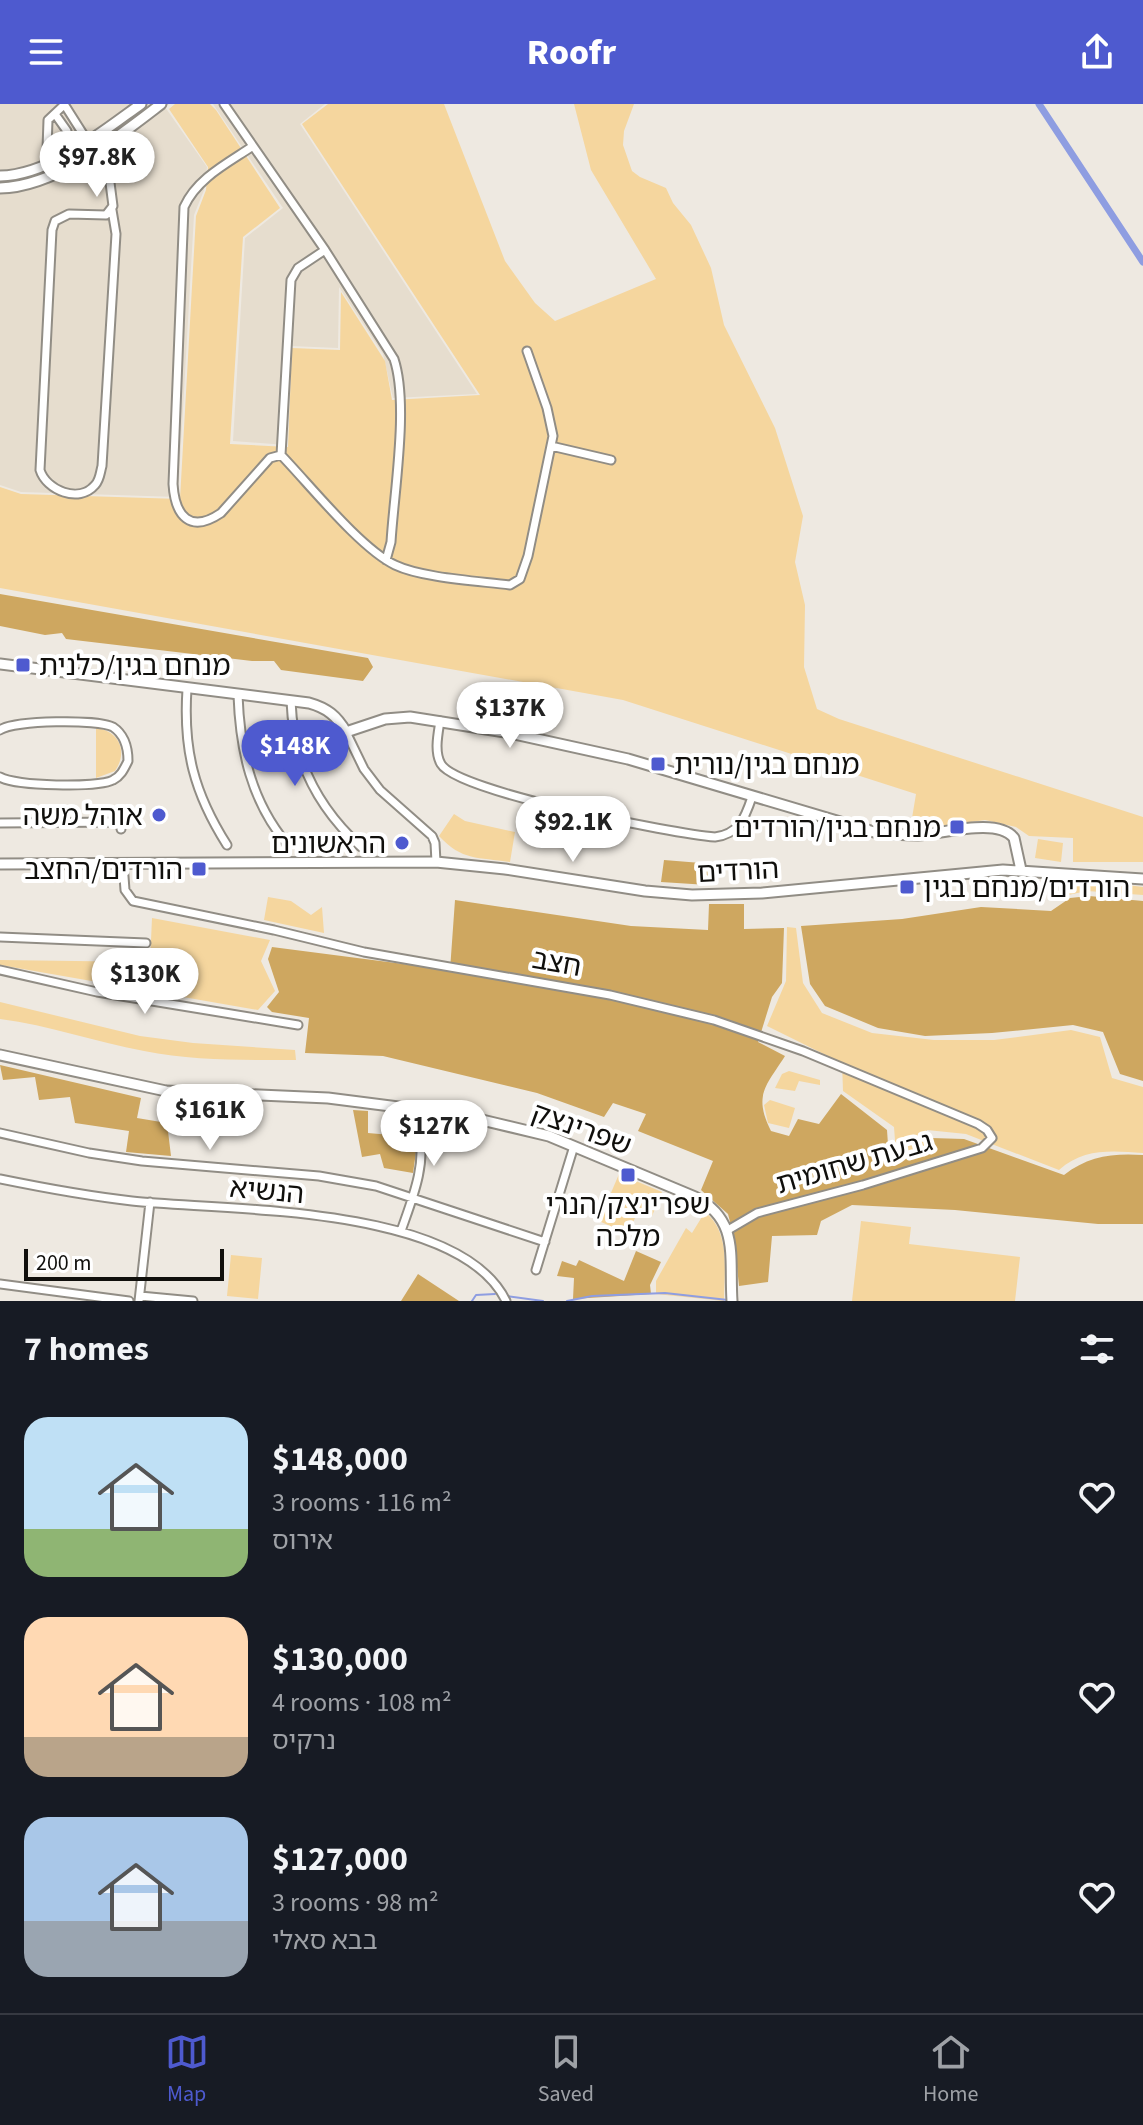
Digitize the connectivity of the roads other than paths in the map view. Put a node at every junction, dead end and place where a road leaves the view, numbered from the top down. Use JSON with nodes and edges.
{"nodes":[{"id":1,"x":64,"y":104,"type":"edge"},
{"id":2,"x":141,"y":104,"type":"edge"},
{"id":3,"x":161,"y":104,"type":"edge"},
{"id":4,"x":224,"y":104,"type":"edge"},
{"id":5,"x":55,"y":114,"type":"dead end"},
{"id":6,"x":88,"y":140,"type":"junction"},
{"id":7,"x":253,"y":146,"type":"junction"},
{"id":8,"x":95,"y":150,"type":"junction"},
{"id":9,"x":0,"y":176,"type":"edge"},
{"id":10,"x":0,"y":188,"type":"edge"},
{"id":11,"x":112,"y":210,"type":"junction"},
{"id":12,"x":325,"y":250,"type":"junction"},
{"id":13,"x":527,"y":351,"type":"dead end"},
{"id":14,"x":551,"y":446,"type":"junction"},
{"id":15,"x":281,"y":455,"type":"junction"},
{"id":16,"x":611,"y":460,"type":"dead end"},
{"id":17,"x":386,"y":560,"type":"junction"},
{"id":18,"x":0,"y":664,"type":"edge"},
{"id":19,"x":187,"y":689,"type":"junction"},
{"id":20,"x":238,"y":695,"type":"junction"},
{"id":21,"x":291,"y":701,"type":"junction"},
{"id":22,"x":440,"y":721,"type":"junction"},
{"id":23,"x":0,"y":730,"type":"edge"},
{"id":24,"x":346,"y":732,"type":"junction"},
{"id":25,"x":0,"y":777,"type":"edge"},
{"id":26,"x":752,"y":797,"type":"junction"},
{"id":27,"x":0,"y":823,"type":"edge"},
{"id":28,"x":121,"y":829,"type":"dead end"},
{"id":29,"x":287,"y":844,"type":"dead end"},
{"id":30,"x":227,"y":845,"type":"dead end"},
{"id":31,"x":361,"y":847,"type":"dead end"},
{"id":32,"x":436,"y":862,"type":"junction"},
{"id":33,"x":123,"y":863,"type":"junction"},
{"id":34,"x":0,"y":864,"type":"edge"},
{"id":35,"x":1021,"y":870,"type":"junction"},
{"id":36,"x":1143,"y":879,"type":"edge"},
{"id":37,"x":0,"y":937,"type":"edge"},
{"id":38,"x":146,"y":943,"type":"dead end"},
{"id":39,"x":0,"y":970,"type":"edge"},
{"id":40,"x":298,"y":1025,"type":"dead end"},
{"id":41,"x":0,"y":1055,"type":"edge"},
{"id":42,"x":426,"y":1124,"type":"dead end"},
{"id":43,"x":0,"y":1133,"type":"edge"},
{"id":44,"x":992,"y":1138,"type":"joint"},
{"id":45,"x":574,"y":1146,"type":"junction"},
{"id":46,"x":0,"y":1179,"type":"edge"},
{"id":47,"x":413,"y":1197,"type":"junction"},
{"id":48,"x":150,"y":1202,"type":"junction"},
{"id":49,"x":728,"y":1230,"type":"junction"},
{"id":50,"x":401,"y":1231,"type":"junction"},
{"id":51,"x":545,"y":1242,"type":"junction"},
{"id":52,"x":536,"y":1270,"type":"dead end"},
{"id":53,"x":0,"y":1284,"type":"edge"},
{"id":54,"x":140,"y":1298,"type":"edge"},
{"id":55,"x":129,"y":1301,"type":"edge"},
{"id":56,"x":193,"y":1301,"type":"edge"},
{"id":57,"x":506,"y":1301,"type":"edge"},
{"id":58,"x":732,"y":1301,"type":"edge"}],
"edges":[{"from":1,"to":5,"type":"street"},
{"from":1,"to":6,"type":"street"},
{"from":2,"to":6,"type":"street"},
{"from":3,"to":8,"type":"street"},
{"from":4,"to":7,"type":"street"},
{"from":6,"to":8,"type":"street"},
{"from":6,"to":9,"type":"street"},
{"from":7,"to":12,"type":"street"},
{"from":7,"to":15,"type":"street"},
{"from":8,"to":10,"type":"street"},
{"from":8,"to":11,"type":"street"},
{"from":11,"to":11,"type":"street"},
{"from":12,"to":15,"type":"street"},
{"from":12,"to":17,"type":"street"},
{"from":13,"to":14,"type":"street"},
{"from":14,"to":16,"type":"street"},
{"from":14,"to":17,"type":"street"},
{"from":15,"to":17,"type":"street"},
{"from":18,"to":19,"type":"street"},
{"from":19,"to":20,"type":"street"},
{"from":19,"to":30,"type":"street"},
{"from":20,"to":21,"type":"street"},
{"from":20,"to":29,"type":"street"},
{"from":21,"to":24,"type":"street"},
{"from":21,"to":31,"type":"street"},
{"from":22,"to":24,"type":"street"},
{"from":22,"to":26,"type":"street"},
{"from":22,"to":26,"type":"street"},
{"from":23,"to":25,"type":"street"},
{"from":24,"to":32,"type":"street"},
{"from":26,"to":35,"type":"street"},
{"from":27,"to":28,"type":"street"},
{"from":32,"to":33,"type":"street","name":"הורדים"},
{"from":32,"to":35,"type":"street","name":"הורדים"},
{"from":33,"to":34,"type":"street","name":"הורדים"},
{"from":33,"to":44,"type":"street","name":"חצב"},
{"from":35,"to":36,"type":"street","name":"הורדים"},
{"from":37,"to":38,"type":"street"},
{"from":39,"to":40,"type":"street"},
{"from":41,"to":45,"type":"street","name":"שפרינצק"},
{"from":42,"to":47,"type":"street"},
{"from":43,"to":47,"type":"street"},
{"from":44,"to":49,"type":"street","name":"גבעת שחומית"},
{"from":45,"to":49,"type":"street","name":"שפרינצק"},
{"from":45,"to":51,"type":"street"},
{"from":46,"to":48,"type":"street","name":"הנשיא"},
{"from":47,"to":50,"type":"street"},
{"from":47,"to":51,"type":"street"},
{"from":48,"to":50,"type":"street","name":"הנשיא"},
{"from":48,"to":54,"type":"street"},
{"from":49,"to":58,"type":"street"},
{"from":50,"to":57,"type":"street","name":"הנשיא"},
{"from":51,"to":52,"type":"street"},
{"from":53,"to":55,"type":"street"},
{"from":54,"to":56,"type":"street"}]}
